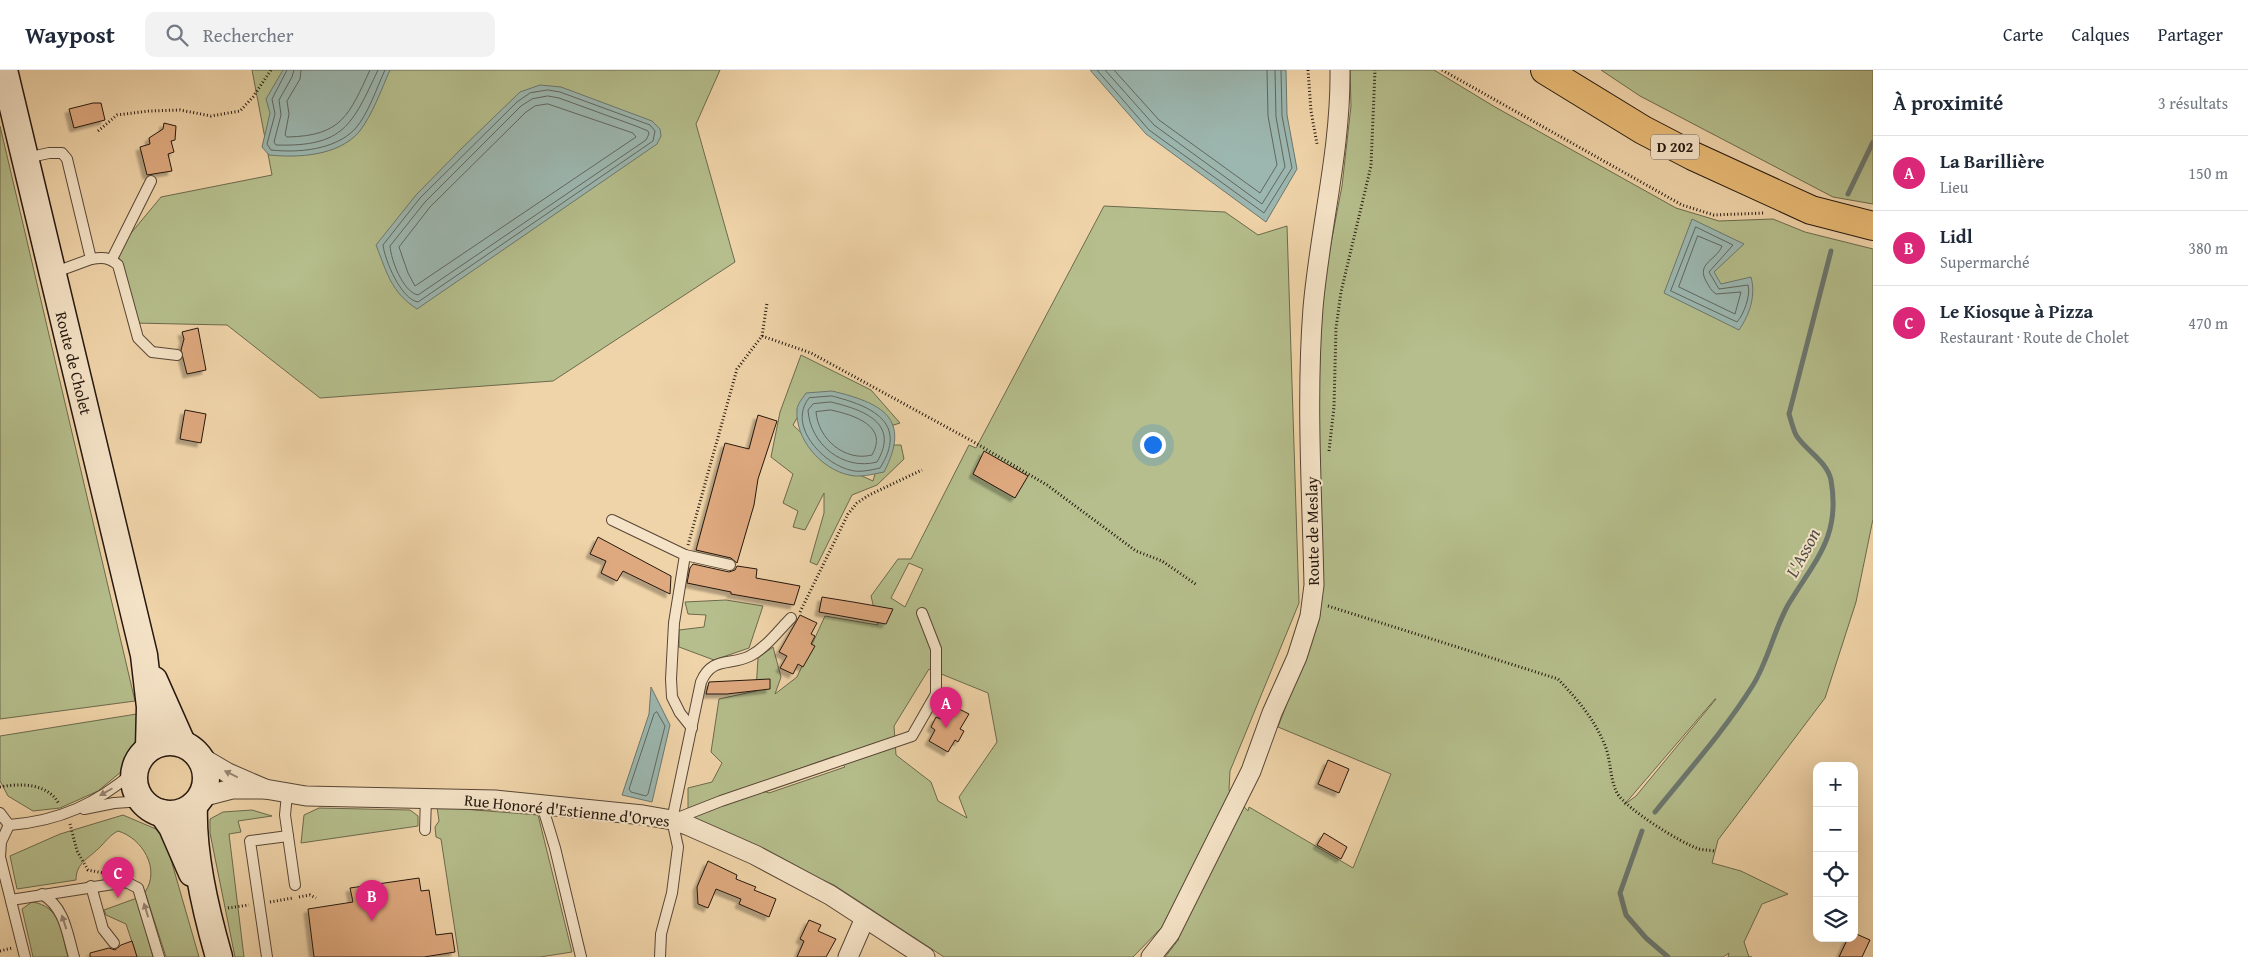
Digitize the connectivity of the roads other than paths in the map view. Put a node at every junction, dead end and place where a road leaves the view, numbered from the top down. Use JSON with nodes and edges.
{"nodes":[{"id":1,"x":4,"y":70,"type":"edge"},
{"id":2,"x":1340,"y":70,"type":"edge"},
{"id":3,"x":1546,"y":70,"type":"edge"},
{"id":4,"x":25,"y":159,"type":"junction"},
{"id":5,"x":151,"y":182,"type":"dead end"},
{"id":6,"x":1873,"y":226,"type":"edge"},
{"id":7,"x":91,"y":258,"type":"junction"},
{"id":8,"x":112,"y":260,"type":"junction"},
{"id":9,"x":52,"y":274,"type":"junction"},
{"id":10,"x":177,"y":355,"type":"dead end"},
{"id":11,"x":612,"y":520,"type":"dead end"},
{"id":12,"x":685,"y":555,"type":"junction"},
{"id":13,"x":730,"y":564,"type":"dead end"},
{"id":14,"x":922,"y":613,"type":"dead end"},
{"id":15,"x":791,"y":618,"type":"road end"},
{"id":16,"x":144,"y":655,"type":"junction"},
{"id":17,"x":692,"y":728,"type":"junction"},
{"id":18,"x":149,"y":748,"type":"junction"},
{"id":19,"x":191,"y":750,"type":"junction"},
{"id":20,"x":135,"y":771,"type":"junction"},
{"id":21,"x":264,"y":789,"type":"junction"},
{"id":22,"x":287,"y":794,"type":"junction"},
{"id":23,"x":426,"y":797,"type":"junction"},
{"id":24,"x":198,"y":801,"type":"junction"},
{"id":25,"x":542,"y":805,"type":"junction"},
{"id":26,"x":153,"y":807,"type":"junction"},
{"id":27,"x":76,"y":810,"type":"junction"},
{"id":28,"x":0,"y":813,"type":"edge"},
{"id":29,"x":672,"y":820,"type":"junction"},
{"id":30,"x":9,"y":825,"type":"junction"},
{"id":31,"x":425,"y":830,"type":"dead end"},
{"id":32,"x":288,"y":836,"type":"junction"},
{"id":33,"x":295,"y":885,"type":"dead end"},
{"id":34,"x":91,"y":886,"type":"junction"},
{"id":35,"x":42,"y":894,"type":"junction"},
{"id":36,"x":11,"y":900,"type":"junction"},
{"id":37,"x":205,"y":905,"type":"junction"},
{"id":38,"x":865,"y":918,"type":"junction"},
{"id":39,"x":114,"y":943,"type":"dead end"},
{"id":40,"x":25,"y":957,"type":"edge"},
{"id":41,"x":74,"y":957,"type":"edge"},
{"id":42,"x":159,"y":957,"type":"edge"},
{"id":43,"x":219,"y":957,"type":"edge"},
{"id":44,"x":267,"y":957,"type":"edge"},
{"id":45,"x":581,"y":957,"type":"edge"},
{"id":46,"x":660,"y":957,"type":"edge"},
{"id":47,"x":848,"y":957,"type":"edge"},
{"id":48,"x":925,"y":957,"type":"edge"},
{"id":49,"x":1151,"y":957,"type":"edge"}],
"edges":[{"from":1,"to":4,"type":"main road","name":"Route de Cholet"},
{"from":2,"to":49,"type":"street","name":"Route de Meslay"},
{"from":3,"to":6,"type":"main road","number":"D 202"},
{"from":4,"to":7,"type":"lane"},
{"from":4,"to":9,"type":"main road","name":"Route de Cholet"},
{"from":5,"to":8,"type":"lane"},
{"from":7,"to":8,"type":"lane"},
{"from":7,"to":9,"type":"lane"},
{"from":8,"to":10,"type":"lane"},
{"from":9,"to":16,"type":"main road","name":"Route de Cholet"},
{"from":11,"to":12,"type":"lane"},
{"from":12,"to":13,"type":"lane"},
{"from":12,"to":17,"type":"lane"},
{"from":14,"to":29,"type":"lane"},
{"from":15,"to":17,"type":"lane"},
{"from":16,"to":18,"type":"main road","name":"Route de Cholet"},
{"from":16,"to":19,"type":"main road","name":"Route de Cholet"},
{"from":17,"to":29,"type":"lane"},
{"from":18,"to":19,"type":"main road"},
{"from":18,"to":20,"type":"main road"},
{"from":21,"to":19,"type":"street","name":"Rue Honoré d'Estienne d'Orves","one_way":true},
{"from":19,"to":24,"type":"main road"},
{"from":20,"to":26,"type":"main road"},
{"from":20,"to":27,"type":"lane","one_way":true},
{"from":21,"to":22,"type":"street","name":"Rue Honoré d'Estienne d'Orves"},
{"from":21,"to":24,"type":"street","name":"Rue Honoré d'Estienne d'Orves"},
{"from":22,"to":23,"type":"street","name":"Rue Honoré d'Estienne d'Orves"},
{"from":22,"to":32,"type":"lane"},
{"from":23,"to":25,"type":"street","name":"Rue Honoré d'Estienne d'Orves"},
{"from":23,"to":31,"type":"lane"},
{"from":24,"to":26,"type":"main road"},
{"from":24,"to":37,"type":"main road"},
{"from":25,"to":29,"type":"street","name":"Rue Honoré d'Estienne d'Orves"},
{"from":25,"to":45,"type":"lane"},
{"from":26,"to":27,"type":"lane"},
{"from":26,"to":37,"type":"main road"},
{"from":27,"to":30,"type":"lane"},
{"from":28,"to":30,"type":"lane"},
{"from":29,"to":38,"type":"street","name":"Rue Honoré d'Estienne d'Orves"},
{"from":29,"to":46,"type":"lane"},
{"from":30,"to":36,"type":"lane"},
{"from":32,"to":33,"type":"lane"},
{"from":32,"to":44,"type":"lane"},
{"from":34,"to":35,"type":"lane"},
{"from":34,"to":39,"type":"lane"},
{"from":42,"to":34,"type":"lane","one_way":true},
{"from":35,"to":36,"type":"lane"},
{"from":41,"to":35,"type":"lane","one_way":true},
{"from":36,"to":40,"type":"lane"},
{"from":37,"to":43,"type":"main road"},
{"from":38,"to":47,"type":"street"},
{"from":38,"to":48,"type":"street","name":"Rue Honoré d'Estienne d'Orves"}]}
